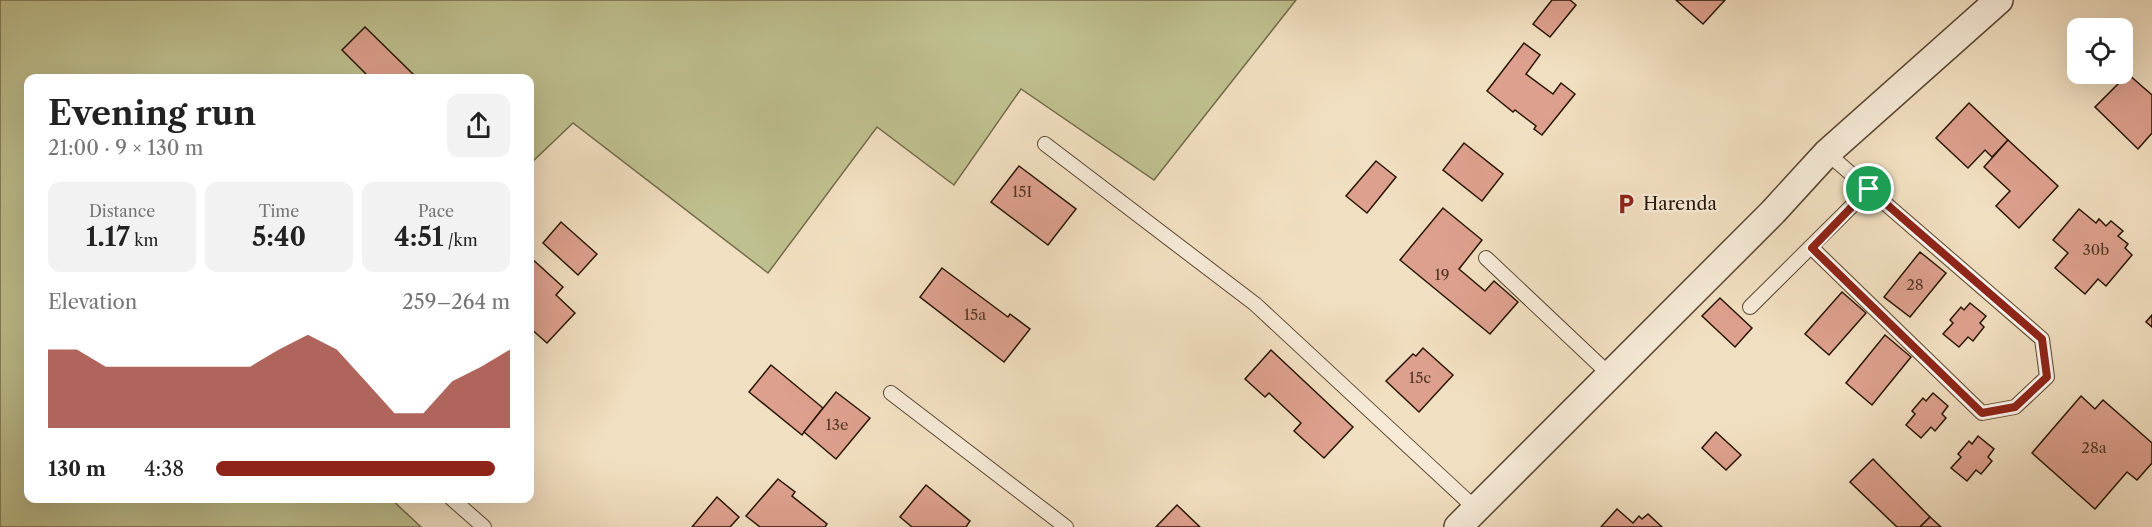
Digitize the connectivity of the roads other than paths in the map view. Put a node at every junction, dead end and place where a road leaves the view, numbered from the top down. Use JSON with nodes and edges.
{"nodes":[{"id":1,"x":1999,"y":0,"type":"edge"},
{"id":2,"x":1045,"y":144,"type":"dead end"},
{"id":3,"x":1827,"y":153,"type":"junction"},
{"id":4,"x":1869,"y":189,"type":"junction"},
{"id":5,"x":1812,"y":248,"type":"junction"},
{"id":6,"x":1486,"y":258,"type":"dead end"},
{"id":7,"x":1750,"y":307,"type":"dead end"},
{"id":8,"x":1610,"y":375,"type":"junction"},
{"id":9,"x":891,"y":393,"type":"dead end"},
{"id":10,"x":457,"y":503,"type":"edge"},
{"id":11,"x":1467,"y":518,"type":"edge"},
{"id":12,"x":484,"y":527,"type":"edge"},
{"id":13,"x":1066,"y":527,"type":"edge"}],
"edges":[{"from":1,"to":3,"type":"street"},
{"from":2,"to":11,"type":"lane"},
{"from":3,"to":4,"type":"lane"},
{"from":3,"to":8,"type":"street"},
{"from":4,"to":5,"type":"lane"},
{"from":4,"to":5,"type":"lane"},
{"from":5,"to":7,"type":"lane"},
{"from":6,"to":8,"type":"lane"},
{"from":8,"to":11,"type":"street"},
{"from":9,"to":13,"type":"lane"},
{"from":10,"to":12,"type":"lane"}]}
